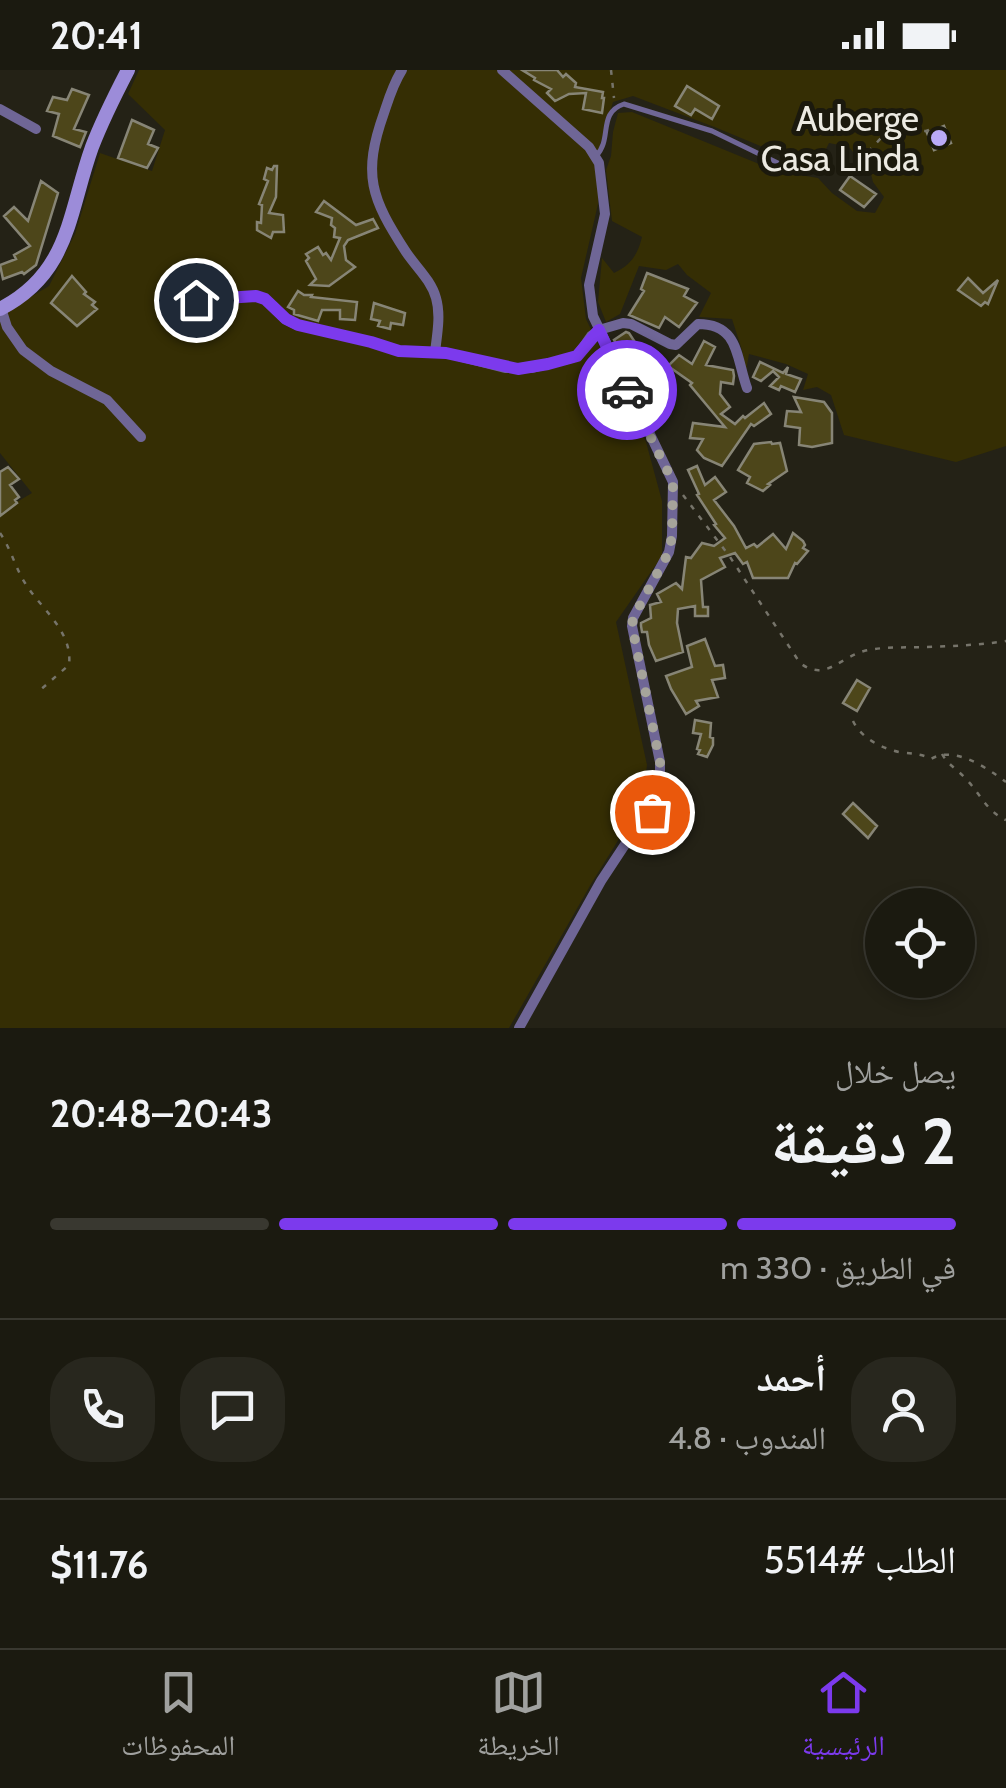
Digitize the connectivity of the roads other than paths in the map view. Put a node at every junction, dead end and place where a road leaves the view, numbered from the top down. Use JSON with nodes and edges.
{"nodes":[{"id":1,"x":128,"y":70,"type":"edge"},
{"id":2,"x":402,"y":70,"type":"edge"},
{"id":3,"x":502,"y":70,"type":"edge"},
{"id":4,"x":0,"y":109,"type":"edge"},
{"id":5,"x":36,"y":129,"type":"dead end"},
{"id":6,"x":596,"y":156,"type":"junction"},
{"id":7,"x":827,"y":170,"type":"dead end"},
{"id":8,"x":170,"y":298,"type":"dead end"},
{"id":9,"x":1,"y":308,"type":"edge"},
{"id":10,"x":599,"y":330,"type":"junction"},
{"id":11,"x":435,"y":352,"type":"junction"},
{"id":12,"x":747,"y":388,"type":"dead end"},
{"id":13,"x":141,"y":436,"type":"dead end"},
{"id":14,"x":519,"y":1028,"type":"edge"}],
"edges":[{"from":1,"to":9,"type":"street"},
{"from":2,"to":11,"type":"street"},
{"from":3,"to":6,"type":"street"},
{"from":4,"to":5,"type":"street"},
{"from":6,"to":7,"type":"lane"},
{"from":6,"to":10,"type":"street"},
{"from":8,"to":11,"type":"street"},
{"from":9,"to":13,"type":"street"},
{"from":10,"to":11,"type":"street"},
{"from":10,"to":12,"type":"street"},
{"from":10,"to":14,"type":"street"}]}
